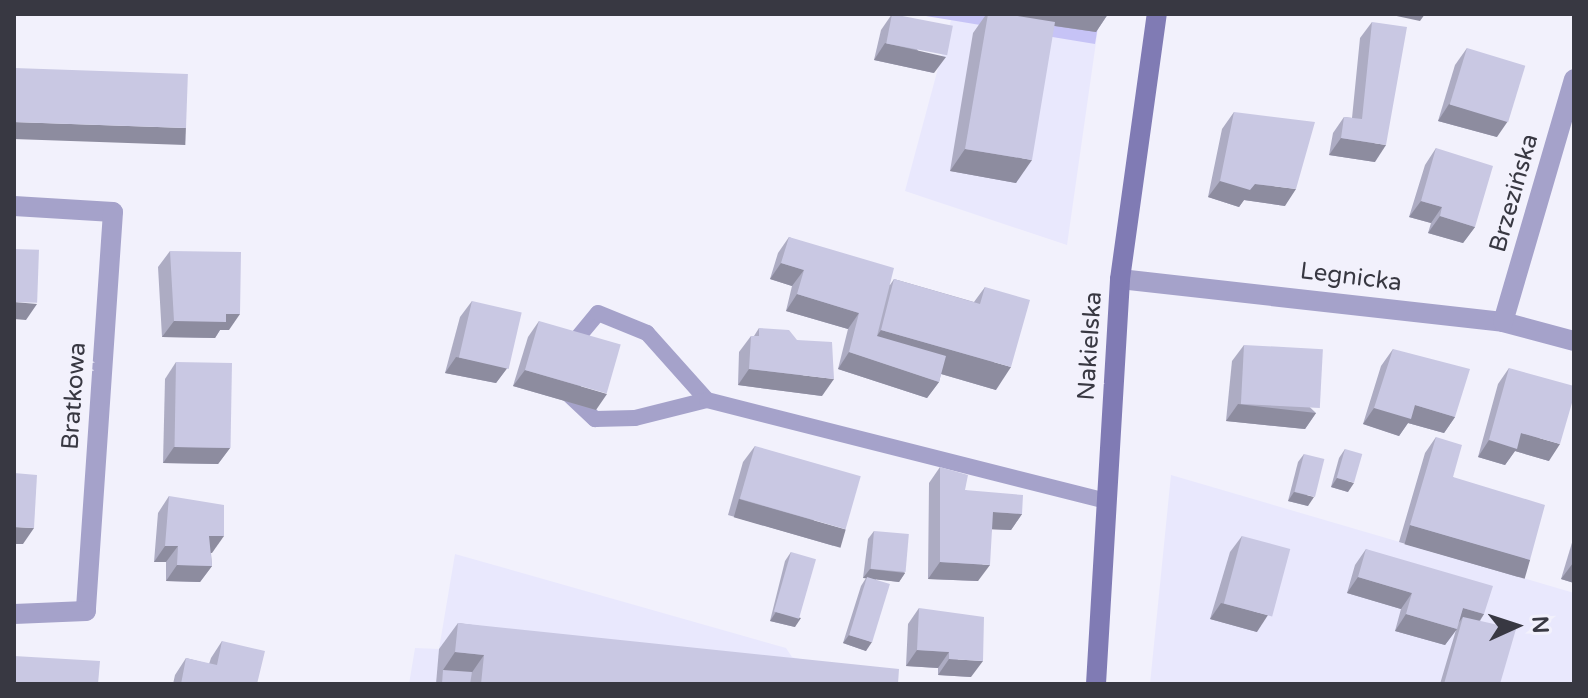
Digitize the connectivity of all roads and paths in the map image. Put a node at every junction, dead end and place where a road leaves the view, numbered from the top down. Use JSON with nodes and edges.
{"nodes":[{"id":1,"x":1157,"y":14,"type":"edge"},
{"id":2,"x":1574,"y":79,"type":"edge"},
{"id":3,"x":14,"y":206,"type":"edge"},
{"id":4,"x":1120,"y":279,"type":"junction"},
{"id":5,"x":1503,"y":322,"type":"junction"},
{"id":6,"x":1574,"y":341,"type":"edge"},
{"id":7,"x":707,"y":400,"type":"junction"},
{"id":8,"x":1107,"y":501,"type":"junction"},
{"id":9,"x":14,"y":614,"type":"edge"},
{"id":10,"x":1096,"y":684,"type":"edge"}],
"edges":[{"from":1,"to":4,"type":"main road","name":"Nakielska"},
{"from":2,"to":5,"type":"street","name":"Brzezińska"},
{"from":3,"to":9,"type":"street","name":"Bratkowa"},
{"from":4,"to":5,"type":"street","name":"Legnicka"},
{"from":4,"to":8,"type":"main road","name":"Nakielska"},
{"from":5,"to":6,"type":"street","name":"Legnicka"},
{"from":7,"to":7,"type":"lane"},
{"from":7,"to":8,"type":"lane"},
{"from":8,"to":10,"type":"main road","name":"Nakielska"}]}
